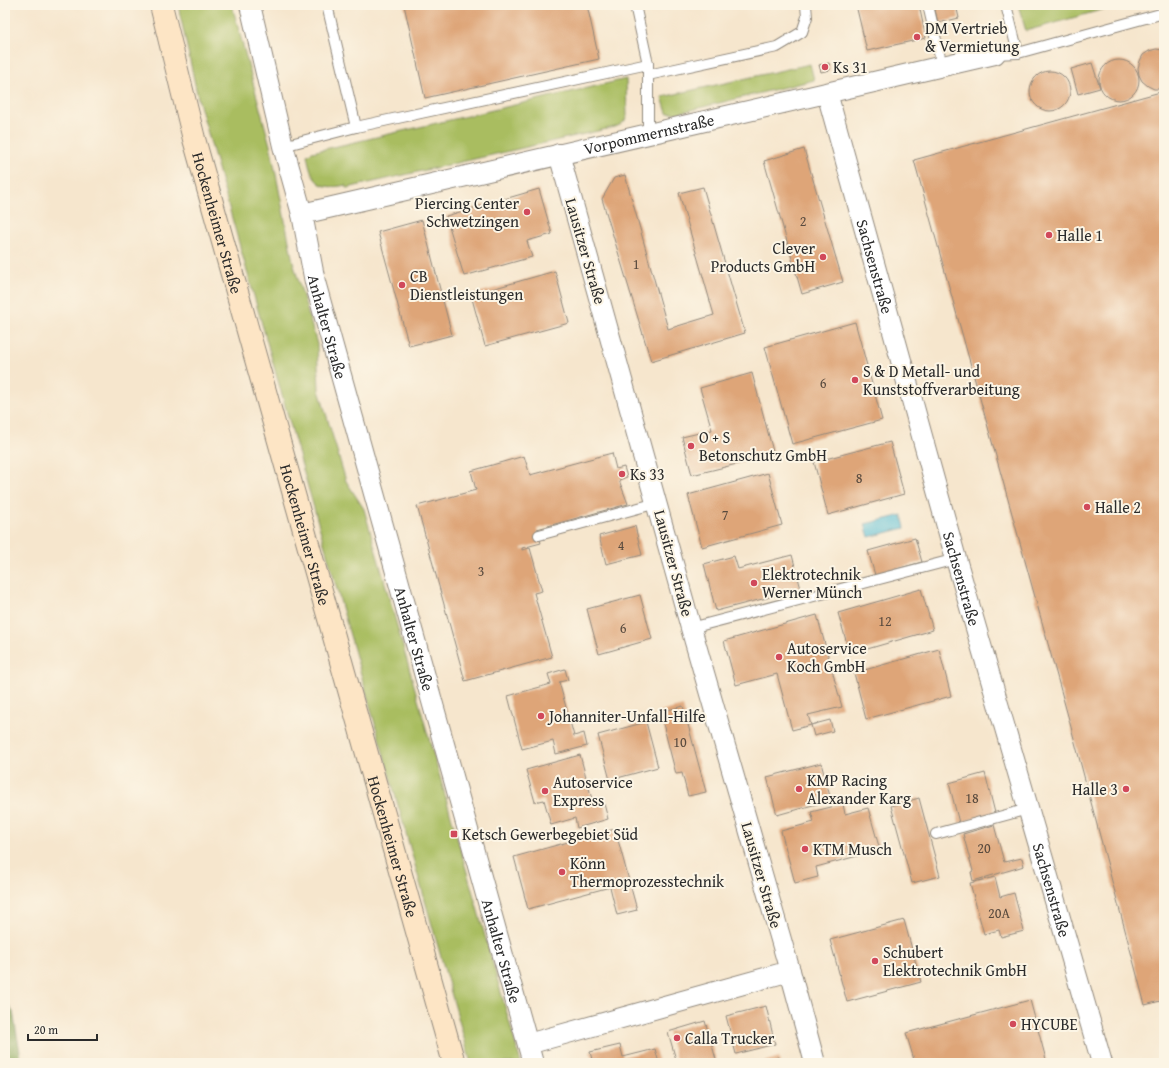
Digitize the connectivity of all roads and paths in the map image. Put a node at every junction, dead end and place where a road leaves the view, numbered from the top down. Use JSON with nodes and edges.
{"nodes":[{"id":1,"x":161,"y":5,"type":"edge"},
{"id":2,"x":250,"y":5,"type":"edge"},
{"id":3,"x":327,"y":5,"type":"edge"},
{"id":4,"x":635,"y":5,"type":"edge"},
{"id":5,"x":806,"y":5,"type":"edge"},
{"id":6,"x":928,"y":5,"type":"edge"},
{"id":7,"x":1006,"y":5,"type":"edge"},
{"id":8,"x":1164,"y":13,"type":"edge"},
{"id":9,"x":1018,"y":52,"type":"junction"},
{"id":10,"x":995,"y":54,"type":"joint"},
{"id":11,"x":648,"y":64,"type":"junction"},
{"id":12,"x":942,"y":66,"type":"junction"},
{"id":13,"x":648,"y":75,"type":"junction"},
{"id":14,"x":827,"y":93,"type":"junction"},
{"id":15,"x":356,"y":128,"type":"junction"},
{"id":16,"x":648,"y":134,"type":"junction"},
{"id":17,"x":284,"y":146,"type":"junction"},
{"id":18,"x":559,"y":154,"type":"junction"},
{"id":19,"x":302,"y":214,"type":"junction"},
{"id":20,"x":657,"y":503,"type":"junction"},
{"id":21,"x":538,"y":535,"type":"dead end"},
{"id":22,"x":956,"y":559,"type":"junction"},
{"id":23,"x":692,"y":628,"type":"junction"},
{"id":24,"x":1028,"y":809,"type":"junction"},
{"id":25,"x":936,"y":834,"type":"dead end"},
{"id":26,"x":790,"y":971,"type":"junction"},
{"id":27,"x":528,"y":1044,"type":"junction"},
{"id":28,"x":454,"y":1063,"type":"edge"},
{"id":29,"x":533,"y":1063,"type":"edge"},
{"id":30,"x":815,"y":1063,"type":"edge"},
{"id":31,"x":1102,"y":1063,"type":"edge"}],
"edges":[{"from":1,"to":28,"type":"street","name":"Hockenheimer Straße"},
{"from":2,"to":17,"type":"street"},
{"from":3,"to":15,"type":"lane"},
{"from":4,"to":11,"type":"lane"},
{"from":5,"to":13,"type":"lane"},
{"from":6,"to":12,"type":"lane"},
{"from":7,"to":9,"type":"lane"},
{"from":8,"to":9,"type":"lane"},
{"from":9,"to":10,"type":"lane"},
{"from":10,"to":12,"type":"street","name":"Vorpommernstraße"},
{"from":11,"to":13,"type":"lane"},
{"from":11,"to":15,"type":"lane"},
{"from":12,"to":14,"type":"street","name":"Vorpommernstraße"},
{"from":13,"to":16,"type":"lane"},
{"from":14,"to":16,"type":"street","name":"Vorpommernstraße"},
{"from":14,"to":22,"type":"street","name":"Sachsenstraße"},
{"from":15,"to":17,"type":"lane"},
{"from":16,"to":18,"type":"street","name":"Vorpommernstraße"},
{"from":17,"to":19,"type":"street"},
{"from":18,"to":19,"type":"street","name":"Vorpommernstraße"},
{"from":18,"to":20,"type":"street","name":"Lausitzer Straße"},
{"from":19,"to":27,"type":"street","name":"Anhalter Straße"},
{"from":20,"to":21,"type":"lane"},
{"from":20,"to":23,"type":"street","name":"Lausitzer Straße"},
{"from":22,"to":23,"type":"lane"},
{"from":22,"to":24,"type":"street","name":"Sachsenstraße"},
{"from":23,"to":26,"type":"street","name":"Lausitzer Straße"},
{"from":24,"to":25,"type":"lane"},
{"from":24,"to":31,"type":"street","name":"Sachsenstraße"},
{"from":26,"to":27,"type":"street"},
{"from":26,"to":30,"type":"street","name":"Lausitzer Straße"},
{"from":27,"to":29,"type":"street","name":"Anhalter Straße"}]}
